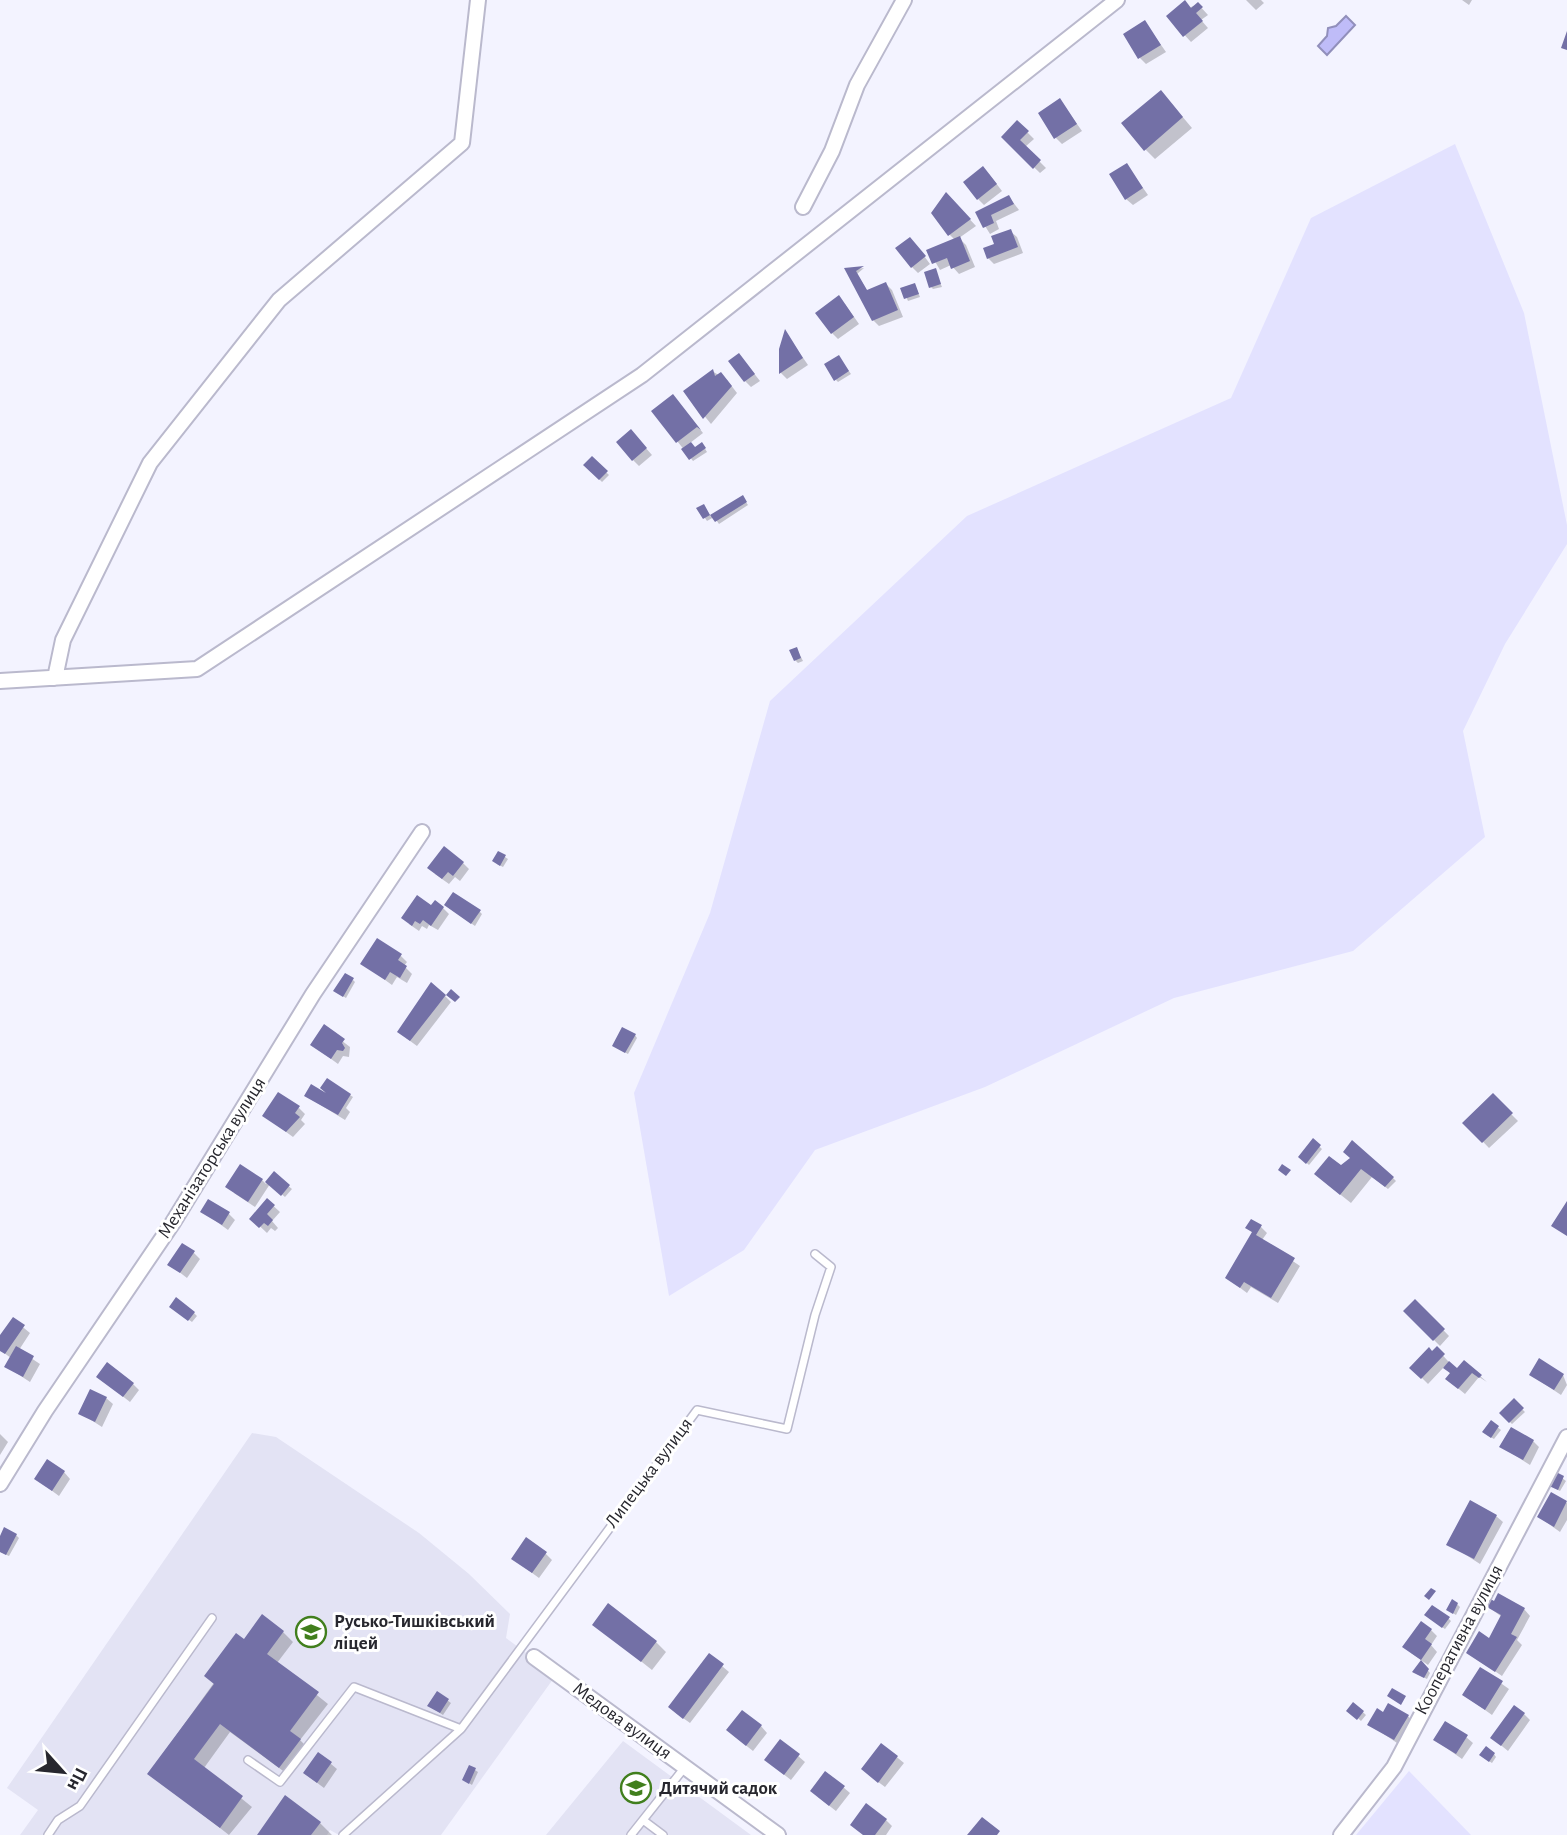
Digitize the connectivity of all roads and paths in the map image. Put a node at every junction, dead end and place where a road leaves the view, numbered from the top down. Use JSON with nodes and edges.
{"nodes":[{"id":1,"x":478,"y":0,"type":"edge"},
{"id":2,"x":904,"y":0,"type":"edge"},
{"id":3,"x":1117,"y":0,"type":"edge"},
{"id":4,"x":803,"y":207,"type":"dead end"},
{"id":5,"x":55,"y":678,"type":"junction"},
{"id":6,"x":0,"y":681,"type":"edge"},
{"id":7,"x":422,"y":832,"type":"dead end"},
{"id":8,"x":815,"y":1254,"type":"dead end"},
{"id":9,"x":1567,"y":1437,"type":"edge"},
{"id":10,"x":0,"y":1484,"type":"edge"},
{"id":11,"x":212,"y":1618,"type":"dead end"},
{"id":12,"x":534,"y":1657,"type":"dead end"},
{"id":13,"x":461,"y":1729,"type":"junction"},
{"id":14,"x":248,"y":1760,"type":"dead end"},
{"id":15,"x":685,"y":1767,"type":"junction"},
{"id":16,"x":643,"y":1820,"type":"junction"},
{"id":17,"x":48,"y":1835,"type":"edge"},
{"id":18,"x":343,"y":1835,"type":"edge"},
{"id":19,"x":631,"y":1835,"type":"edge"},
{"id":20,"x":663,"y":1835,"type":"edge"},
{"id":21,"x":778,"y":1835,"type":"edge"},
{"id":22,"x":1341,"y":1835,"type":"edge"}],
"edges":[{"from":1,"to":5,"type":"street"},
{"from":2,"to":4,"type":"street"},
{"from":3,"to":5,"type":"street"},
{"from":5,"to":6,"type":"street"},
{"from":7,"to":10,"type":"street","name":"Механізаторська вулиця"},
{"from":8,"to":13,"type":"lane","name":"Липецька вулиця"},
{"from":9,"to":22,"type":"street","name":"Кооперативна вулиця"},
{"from":11,"to":17,"type":"lane"},
{"from":12,"to":15,"type":"street","name":"Медова вулиця"},
{"from":13,"to":14,"type":"lane"},
{"from":13,"to":18,"type":"lane","name":"Липецька вулиця"},
{"from":15,"to":16,"type":"lane"},
{"from":15,"to":21,"type":"street","name":"Медова вулиця"},
{"from":16,"to":19,"type":"lane"},
{"from":16,"to":20,"type":"lane"}]}
